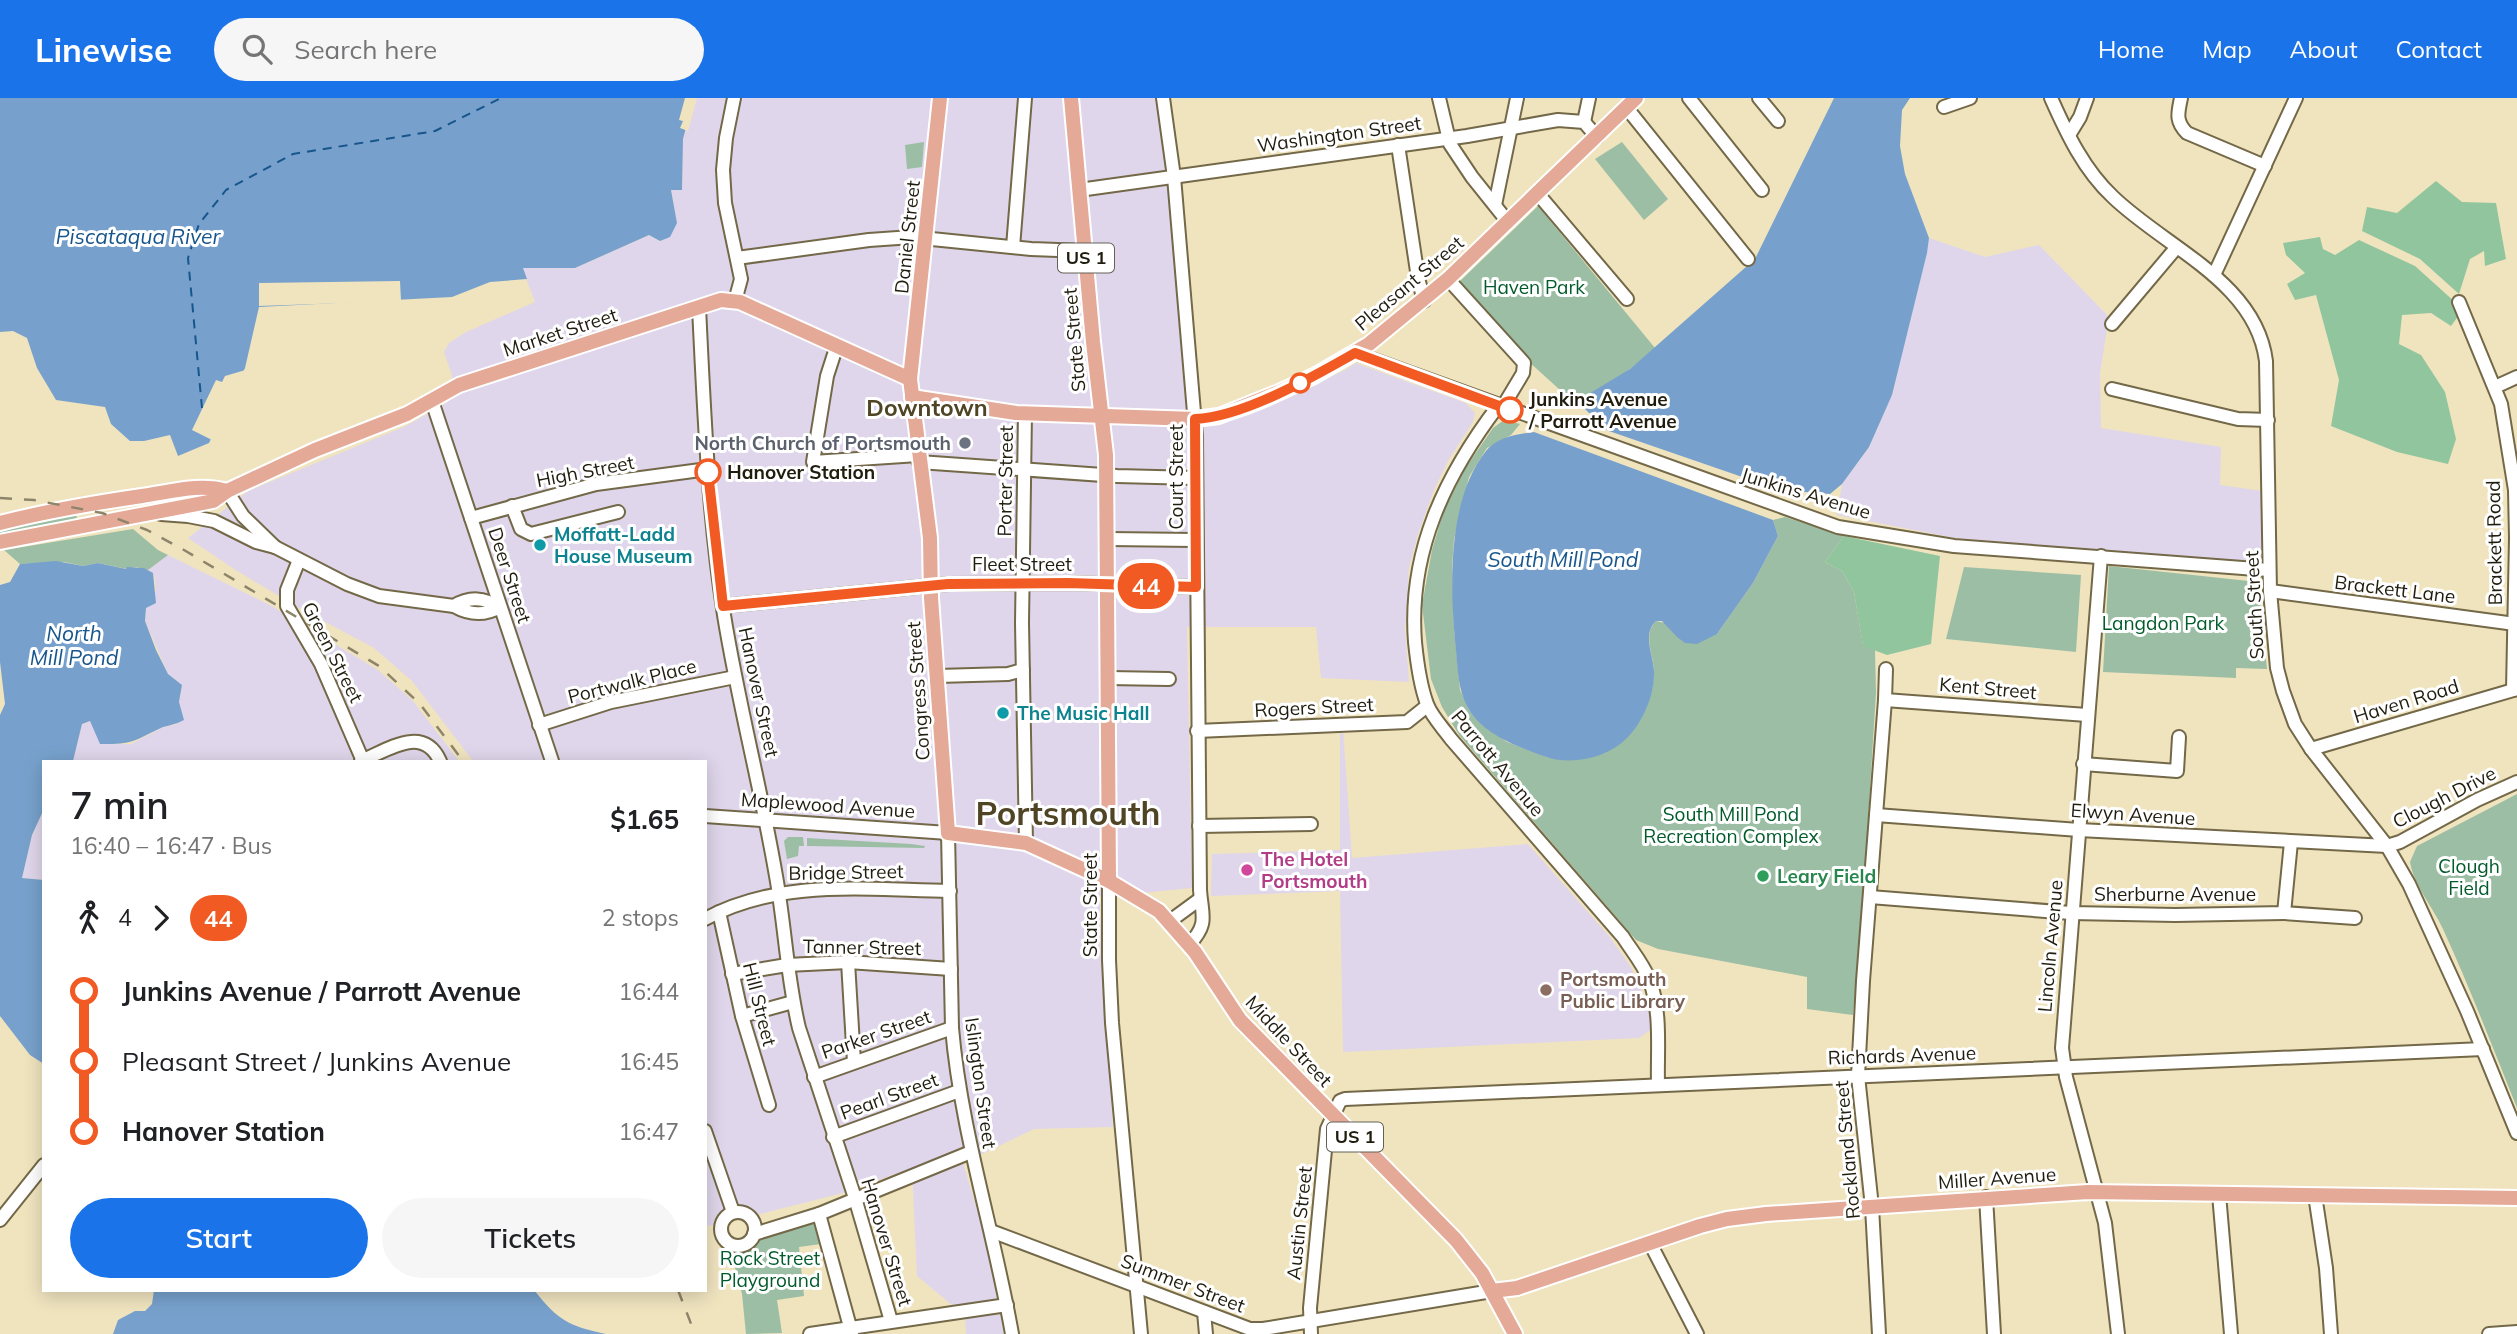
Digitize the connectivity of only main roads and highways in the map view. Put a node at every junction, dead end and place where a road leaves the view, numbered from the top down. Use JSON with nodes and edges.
{"nodes":[{"id":1,"x":940,"y":98,"type":"edge"},
{"id":2,"x":1071,"y":98,"type":"edge"},
{"id":3,"x":1631,"y":102,"type":"edge"},
{"id":4,"x":910,"y":379,"type":"junction"},
{"id":5,"x":912,"y":397,"type":"junction"},
{"id":6,"x":1101,"y":417,"type":"junction"},
{"id":7,"x":227,"y":491,"type":"junction"},
{"id":8,"x":0,"y":523,"type":"edge"},
{"id":9,"x":0,"y":542,"type":"edge"},
{"id":10,"x":948,"y":833,"type":"joint"},
{"id":11,"x":1109,"y":841,"type":"junction"},
{"id":12,"x":1084,"y":868,"type":"junction"},
{"id":13,"x":1109,"y":881,"type":"junction"},
{"id":14,"x":2517,"y":1198,"type":"edge"},
{"id":15,"x":1492,"y":1291,"type":"junction"},
{"id":16,"x":1515,"y":1334,"type":"edge"}],
"edges":[{"from":1,"to":4,"type":"main road","name":"Daniel Street"},
{"from":2,"to":6,"type":"main road","name":"State Street","number":"US 1"},
{"from":3,"to":6,"type":"main road","name":"Pleasant Street"},
{"from":4,"to":5,"type":"main road","name":"Congress Street"},
{"from":4,"to":7,"type":"main road","name":"Market Street"},
{"from":5,"to":6,"type":"main road","name":"Pleasant Street"},
{"from":5,"to":10,"type":"main road","name":"Congress Street"},
{"from":6,"to":11,"type":"main road","name":"State Street","number":"US 1"},
{"from":7,"to":8,"type":"main road","name":"Market Street"},
{"from":7,"to":9,"type":"main road","name":"Market Street"},
{"from":10,"to":12,"type":"main road","name":"Middle Street","number":"US 1"},
{"from":11,"to":12,"type":"main road"},
{"from":11,"to":13,"type":"main road","name":"State Street","number":"US 1"},
{"from":12,"to":13,"type":"main road","name":"Middle Street","number":"US 1"},
{"from":13,"to":15,"type":"main road","name":"Middle Street","number":"US 1"},
{"from":14,"to":15,"type":"main road","name":"Miller Avenue"},
{"from":15,"to":16,"type":"main road","name":"Middle Street","number":"US 1"}]}
